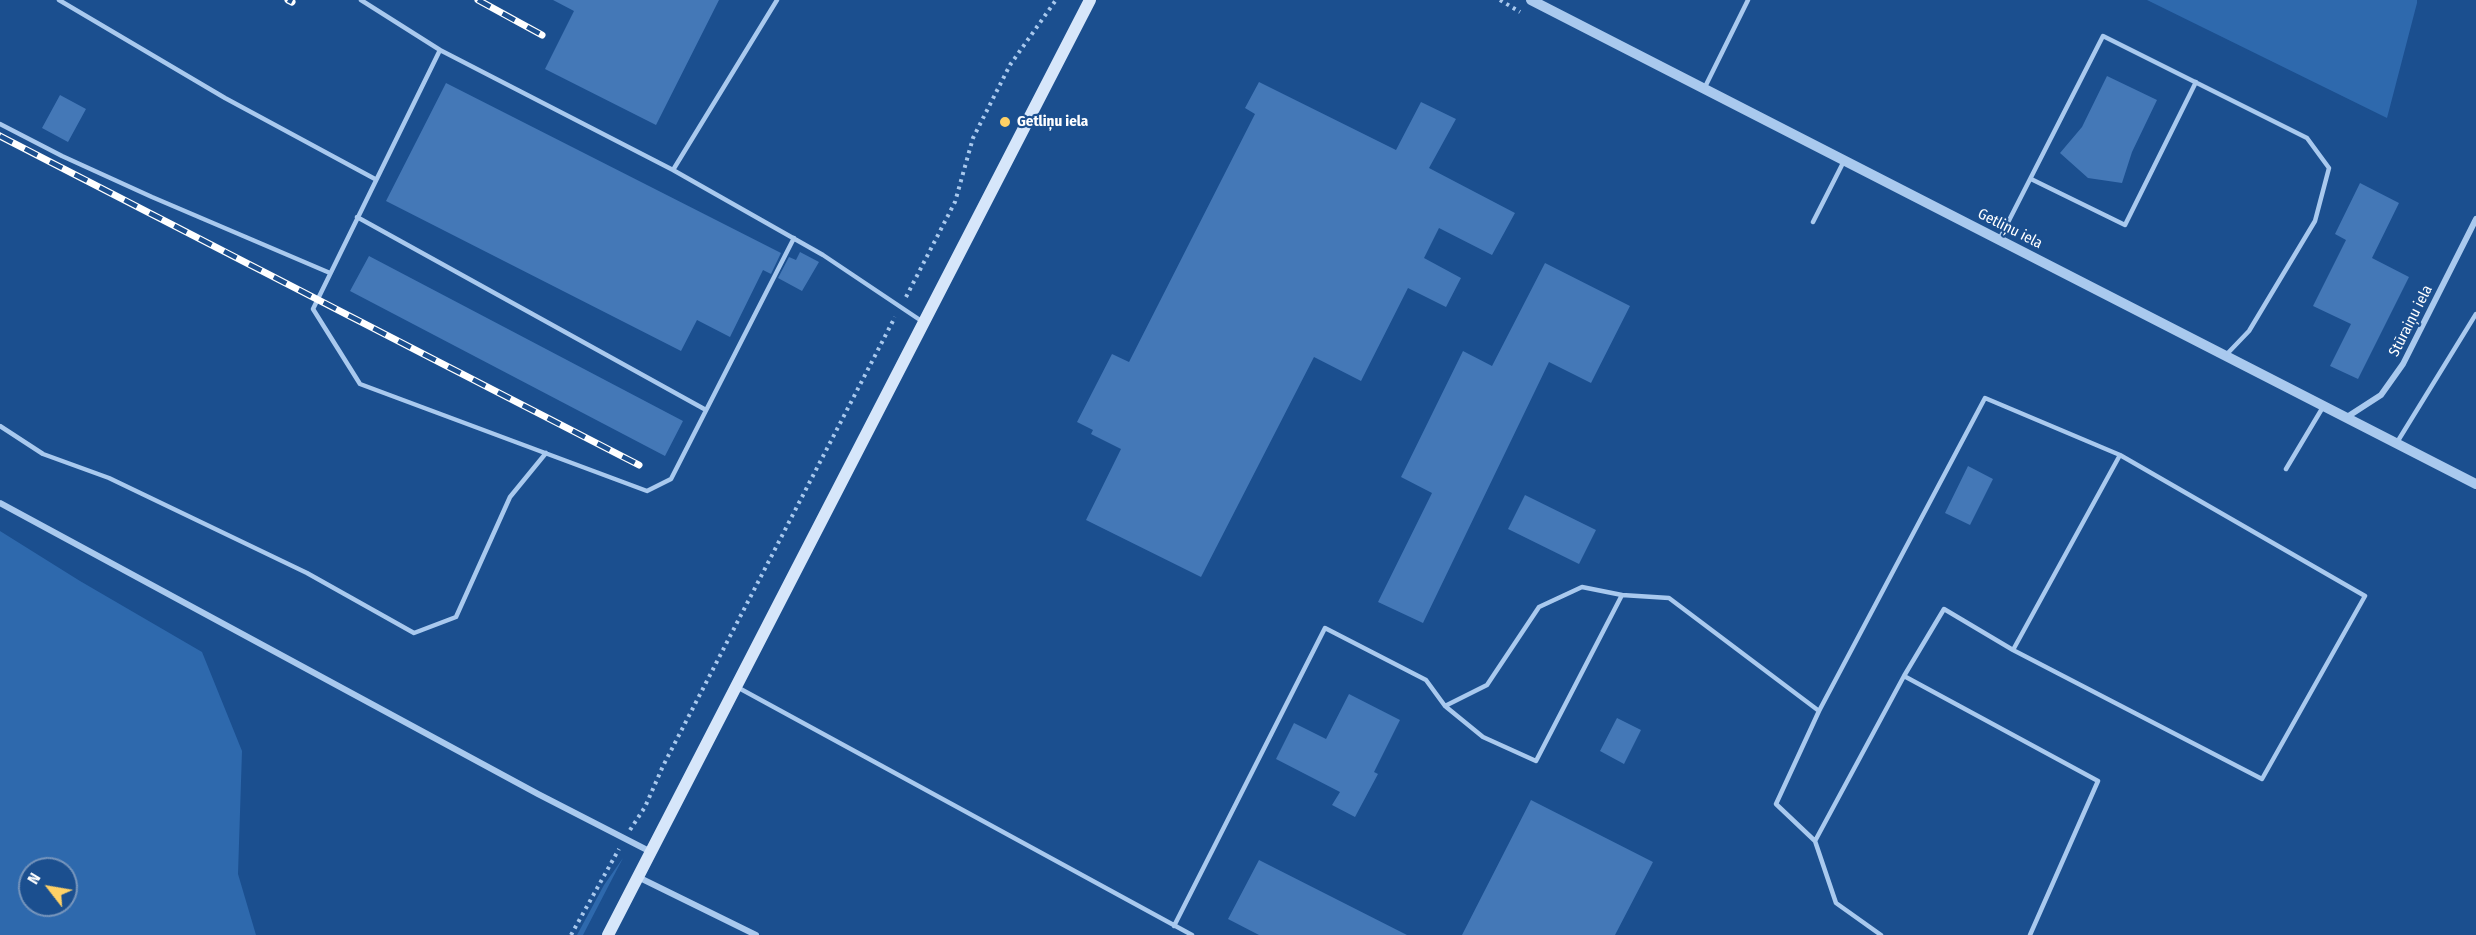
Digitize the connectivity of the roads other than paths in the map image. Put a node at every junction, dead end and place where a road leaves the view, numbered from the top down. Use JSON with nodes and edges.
{"nodes":[{"id":1,"x":59,"y":0,"type":"edge"},
{"id":2,"x":361,"y":0,"type":"edge"},
{"id":3,"x":777,"y":0,"type":"edge"},
{"id":4,"x":1090,"y":0,"type":"edge"},
{"id":5,"x":1531,"y":0,"type":"edge"},
{"id":6,"x":1748,"y":0,"type":"edge"},
{"id":7,"x":440,"y":50,"type":"junction"},
{"id":8,"x":2196,"y":82,"type":"junction"},
{"id":9,"x":1704,"y":89,"type":"junction"},
{"id":10,"x":0,"y":124,"type":"edge"},
{"id":11,"x":1845,"y":160,"type":"junction"},
{"id":12,"x":673,"y":170,"type":"junction"},
{"id":13,"x":375,"y":179,"type":"junction"},
{"id":14,"x":2031,"y":179,"type":"junction"},
{"id":15,"x":357,"y":217,"type":"junction"},
{"id":16,"x":2476,"y":219,"type":"edge"},
{"id":17,"x":1813,"y":222,"type":"dead end"},
{"id":18,"x":794,"y":238,"type":"junction"},
{"id":19,"x":1999,"y":240,"type":"junction"},
{"id":20,"x":330,"y":273,"type":"junction"},
{"id":21,"x":2476,"y":314,"type":"edge"},
{"id":22,"x":924,"y":322,"type":"junction"},
{"id":23,"x":2226,"y":355,"type":"junction"},
{"id":24,"x":2324,"y":405,"type":"junction"},
{"id":25,"x":706,"y":410,"type":"junction"},
{"id":26,"x":2347,"y":417,"type":"junction"},
{"id":27,"x":0,"y":426,"type":"edge"},
{"id":28,"x":2396,"y":444,"type":"junction"},
{"id":29,"x":546,"y":453,"type":"junction"},
{"id":30,"x":2120,"y":455,"type":"junction"},
{"id":31,"x":2286,"y":469,"type":"dead end"},
{"id":32,"x":2476,"y":484,"type":"edge"},
{"id":33,"x":0,"y":503,"type":"edge"},
{"id":34,"x":1622,"y":595,"type":"junction"},
{"id":35,"x":2013,"y":650,"type":"junction"},
{"id":36,"x":1904,"y":676,"type":"junction"},
{"id":37,"x":737,"y":687,"type":"junction"},
{"id":38,"x":1445,"y":706,"type":"junction"},
{"id":39,"x":1819,"y":711,"type":"junction"},
{"id":40,"x":1815,"y":841,"type":"junction"},
{"id":41,"x":651,"y":852,"type":"junction"},
{"id":42,"x":638,"y":877,"type":"junction"},
{"id":43,"x":1174,"y":926,"type":"junction"},
{"id":44,"x":608,"y":935,"type":"edge"},
{"id":45,"x":756,"y":935,"type":"edge"},
{"id":46,"x":1192,"y":935,"type":"edge"},
{"id":47,"x":1881,"y":935,"type":"edge"},
{"id":48,"x":2030,"y":935,"type":"edge"}],
"edges":[{"from":1,"to":13,"type":"lane"},
{"from":2,"to":7,"type":"lane"},
{"from":3,"to":12,"type":"lane"},
{"from":4,"to":22,"type":"main road"},
{"from":5,"to":9,"type":"street","name":"Getliņu iela"},
{"from":6,"to":9,"type":"lane"},
{"from":7,"to":12,"type":"lane"},
{"from":7,"to":13,"type":"lane"},
{"from":8,"to":14,"type":"lane"},
{"from":8,"to":14,"type":"lane"},
{"from":8,"to":23,"type":"lane"},
{"from":9,"to":11,"type":"street","name":"Getliņu iela"},
{"from":10,"to":20,"type":"lane"},
{"from":11,"to":17,"type":"lane"},
{"from":11,"to":19,"type":"street","name":"Getliņu iela"},
{"from":12,"to":18,"type":"lane"},
{"from":13,"to":15,"type":"lane"},
{"from":14,"to":19,"type":"lane"},
{"from":15,"to":20,"type":"lane"},
{"from":15,"to":25,"type":"lane"},
{"from":16,"to":26,"type":"street","name":"Stūraiņu iela"},
{"from":18,"to":22,"type":"lane"},
{"from":18,"to":25,"type":"lane"},
{"from":19,"to":23,"type":"street","name":"Getliņu iela"},
{"from":20,"to":29,"type":"lane"},
{"from":21,"to":28,"type":"lane"},
{"from":22,"to":37,"type":"main road"},
{"from":23,"to":24,"type":"street","name":"Getliņu iela"},
{"from":24,"to":26,"type":"street","name":"Getliņu iela"},
{"from":24,"to":31,"type":"lane"},
{"from":25,"to":29,"type":"lane"},
{"from":26,"to":28,"type":"street","name":"Getliņu iela"},
{"from":27,"to":29,"type":"lane"},
{"from":28,"to":32,"type":"street","name":"Getliņu iela"},
{"from":30,"to":35,"type":"lane"},
{"from":30,"to":35,"type":"lane"},
{"from":30,"to":39,"type":"lane"},
{"from":33,"to":41,"type":"street"},
{"from":34,"to":38,"type":"lane"},
{"from":34,"to":38,"type":"lane"},
{"from":34,"to":39,"type":"lane"},
{"from":35,"to":36,"type":"lane"},
{"from":36,"to":40,"type":"lane"},
{"from":36,"to":48,"type":"lane"},
{"from":37,"to":41,"type":"main road"},
{"from":37,"to":43,"type":"lane"},
{"from":38,"to":43,"type":"lane"},
{"from":39,"to":40,"type":"lane"},
{"from":40,"to":47,"type":"lane"},
{"from":41,"to":42,"type":"main road"},
{"from":42,"to":44,"type":"main road"},
{"from":42,"to":45,"type":"street"},
{"from":43,"to":46,"type":"lane"}]}
